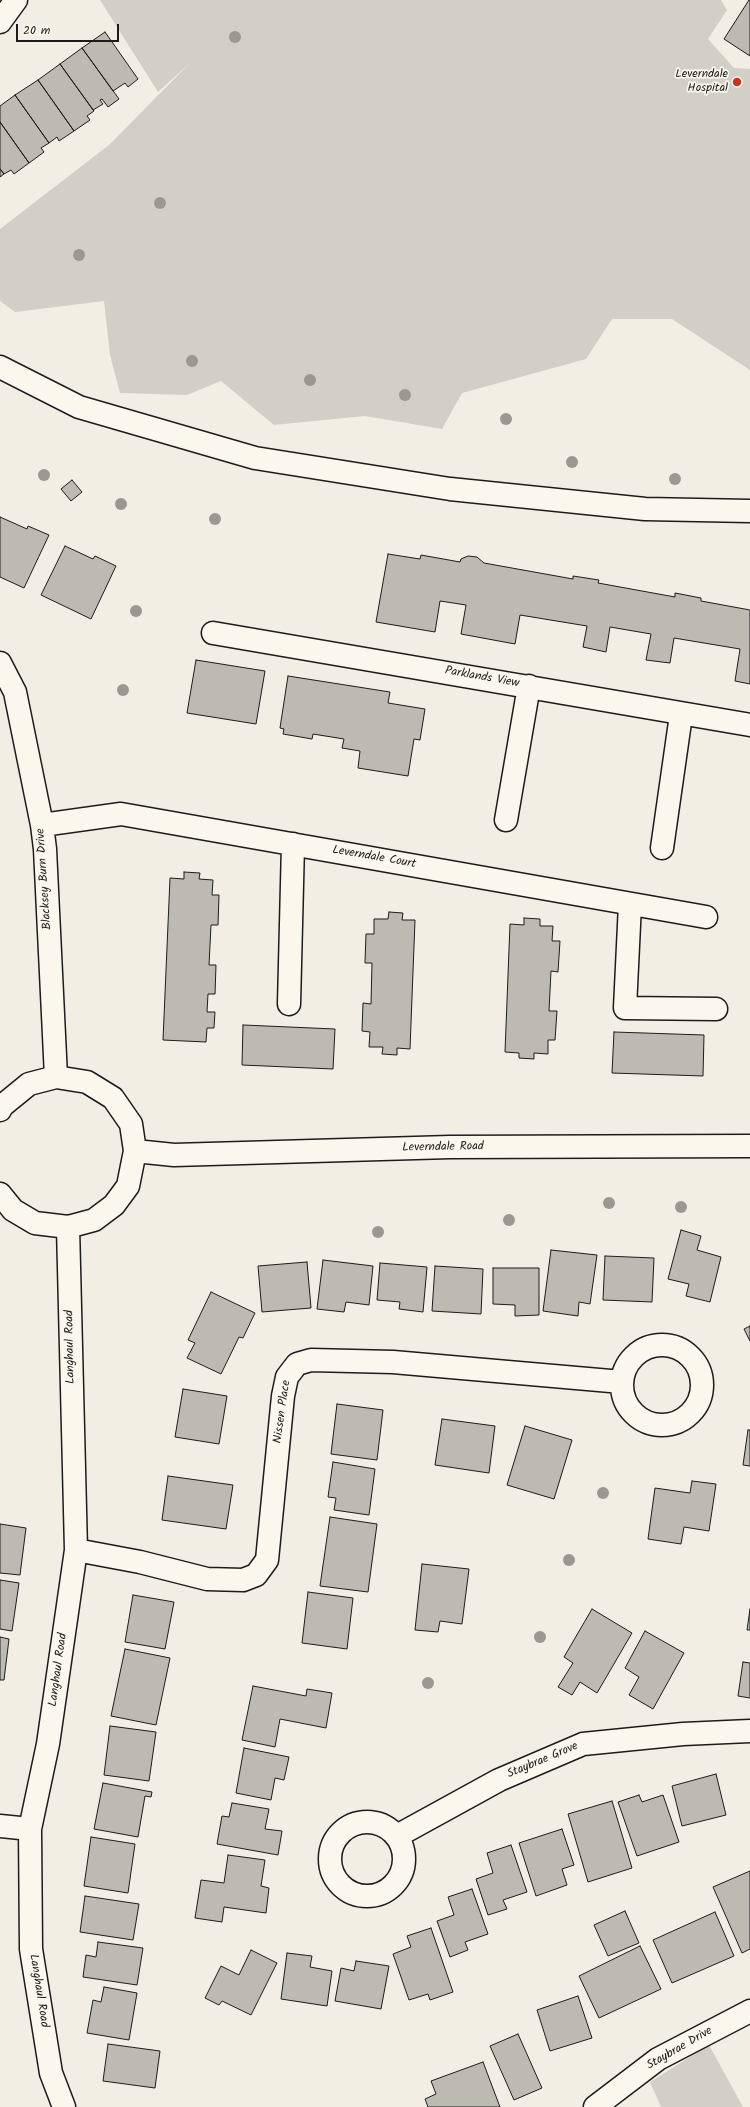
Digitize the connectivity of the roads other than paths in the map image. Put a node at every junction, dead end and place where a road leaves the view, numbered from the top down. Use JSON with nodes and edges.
{"nodes":[{"id":1,"x":16,"y":0,"type":"edge"},
{"id":2,"x":0,"y":22,"type":"edge"},
{"id":3,"x":0,"y":367,"type":"edge"},
{"id":4,"x":750,"y":511,"type":"edge"},
{"id":5,"x":213,"y":633,"type":"dead end"},
{"id":6,"x":0,"y":663,"type":"edge"},
{"id":7,"x":529,"y":686,"type":"junction"},
{"id":8,"x":681,"y":715,"type":"junction"},
{"id":9,"x":750,"y":725,"type":"edge"},
{"id":10,"x":506,"y":820,"type":"dead end"},
{"id":11,"x":42,"y":825,"type":"junction"},
{"id":12,"x":293,"y":844,"type":"junction"},
{"id":13,"x":662,"y":848,"type":"dead end"},
{"id":14,"x":630,"y":904,"type":"junction"},
{"id":15,"x":706,"y":917,"type":"dead end"},
{"id":16,"x":289,"y":1004,"type":"dead end"},
{"id":17,"x":716,"y":1009,"type":"dead end"},
{"id":18,"x":56,"y":1077,"type":"junction"},
{"id":19,"x":0,"y":1110,"type":"edge"},
{"id":20,"x":750,"y":1146,"type":"edge"},
{"id":21,"x":135,"y":1151,"type":"junction"},
{"id":22,"x":0,"y":1194,"type":"edge"},
{"id":23,"x":68,"y":1227,"type":"junction"},
{"id":24,"x":622,"y":1382,"type":"dead end"},
{"id":25,"x":76,"y":1550,"type":"junction"},
{"id":26,"x":750,"y":1730,"type":"edge"},
{"id":27,"x":0,"y":1826,"type":"edge"},
{"id":28,"x":30,"y":1829,"type":"junction"},
{"id":29,"x":397,"y":1836,"type":"dead end"},
{"id":30,"x":750,"y":2011,"type":"edge"},
{"id":31,"x":64,"y":2107,"type":"edge"},
{"id":32,"x":595,"y":2107,"type":"edge"}],
"edges":[{"from":1,"to":2,"type":"street"},
{"from":3,"to":4,"type":"street"},
{"from":5,"to":7,"type":"street","name":"Parklands View"},
{"from":6,"to":11,"type":"street","name":"Blacksey Burn Drive"},
{"from":7,"to":8,"type":"street","name":"Parklands View"},
{"from":7,"to":10,"type":"street"},
{"from":8,"to":9,"type":"street","name":"Parklands View"},
{"from":8,"to":13,"type":"street"},
{"from":11,"to":12,"type":"street","name":"Leverndale Court"},
{"from":11,"to":18,"type":"street","name":"Blacksey Burn Drive"},
{"from":12,"to":14,"type":"street","name":"Leverndale Court"},
{"from":12,"to":16,"type":"street"},
{"from":14,"to":15,"type":"street","name":"Leverndale Court"},
{"from":14,"to":17,"type":"street"},
{"from":18,"to":19,"type":"street"},
{"from":18,"to":21,"type":"street"},
{"from":20,"to":21,"type":"street","name":"Leverndale Road"},
{"from":21,"to":23,"type":"street"},
{"from":22,"to":23,"type":"street"},
{"from":23,"to":25,"type":"street","name":"Langhaul Road"},
{"from":24,"to":25,"type":"street","name":"Nissen Place"},
{"from":25,"to":28,"type":"street","name":"Langhaul Road"},
{"from":26,"to":29,"type":"street","name":"Staybrae Grove"},
{"from":27,"to":28,"type":"street"},
{"from":28,"to":31,"type":"street","name":"Langhaul Road"},
{"from":30,"to":32,"type":"street","name":"Staybrae Drive"}]}
